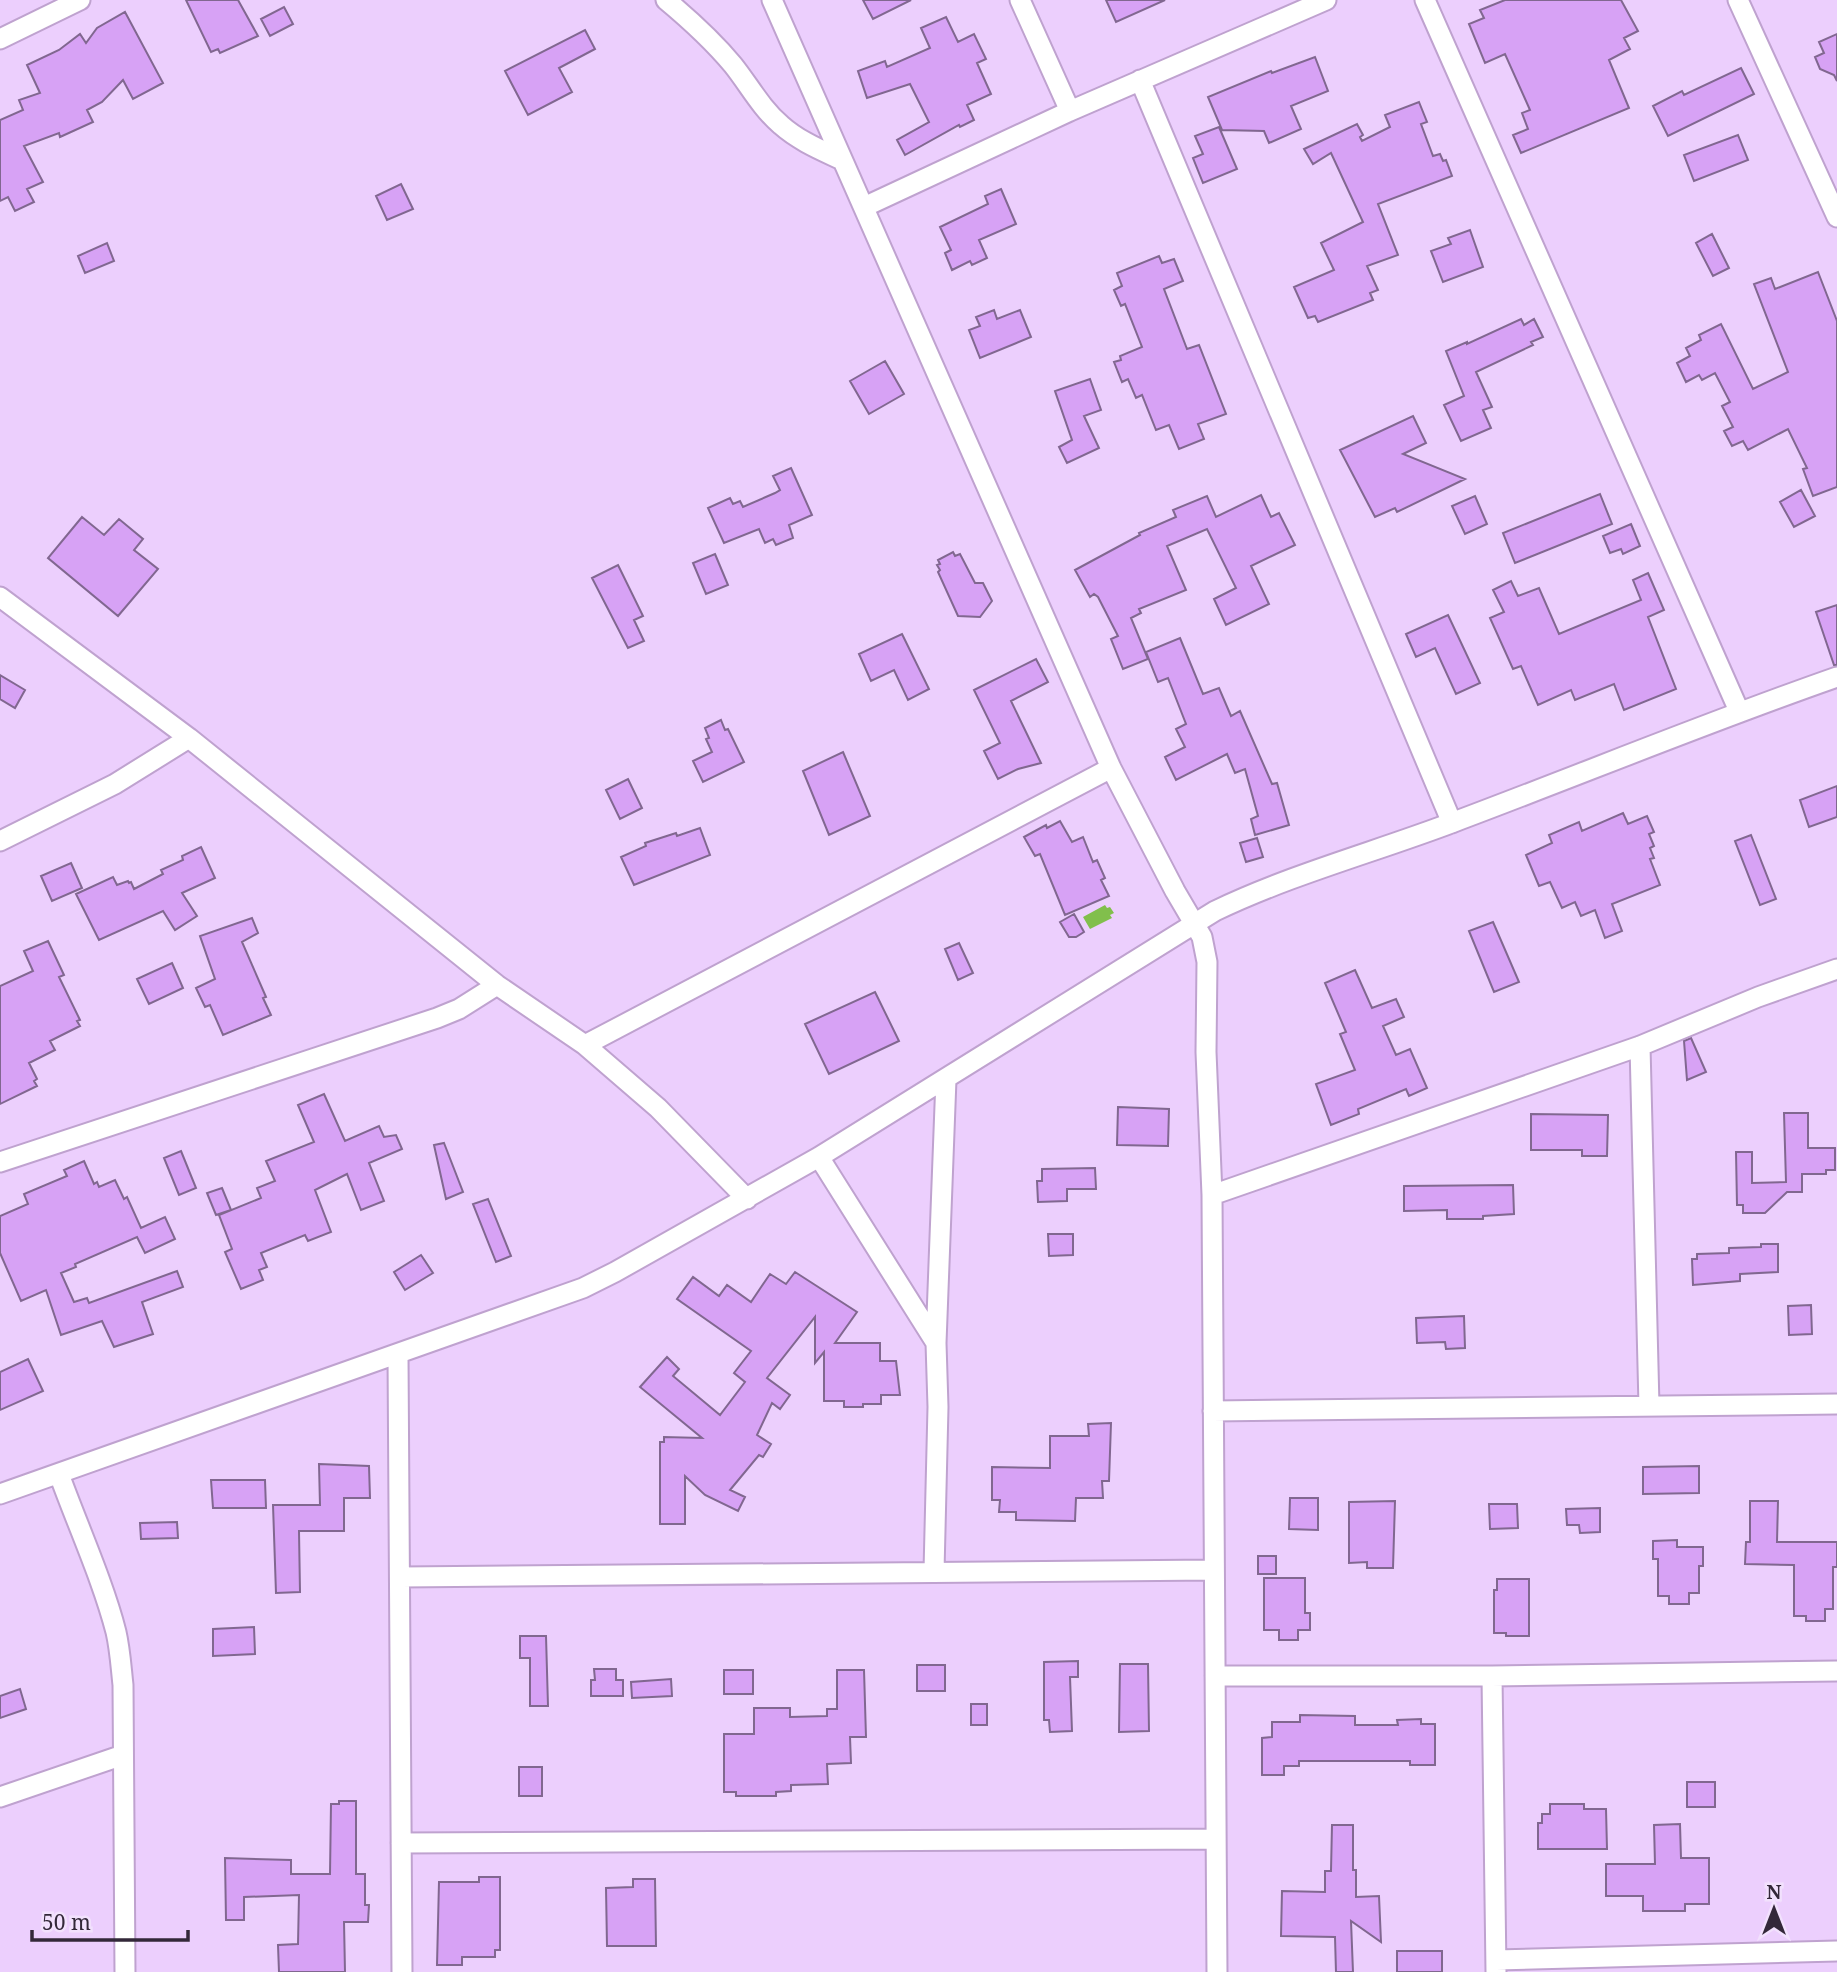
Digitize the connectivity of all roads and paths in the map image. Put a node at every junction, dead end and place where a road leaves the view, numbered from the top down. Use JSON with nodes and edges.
{"nodes":[{"id":1,"x":80,"y":0,"type":"edge"},
{"id":2,"x":666,"y":0,"type":"edge"},
{"id":3,"x":772,"y":0,"type":"edge"},
{"id":4,"x":1020,"y":0,"type":"edge"},
{"id":5,"x":1326,"y":0,"type":"edge"},
{"id":6,"x":1425,"y":0,"type":"edge"},
{"id":7,"x":1738,"y":0,"type":"edge"},
{"id":8,"x":0,"y":39,"type":"edge"},
{"id":9,"x":1140,"y":80,"type":"junction"},
{"id":10,"x":1070,"y":111,"type":"junction"},
{"id":11,"x":842,"y":160,"type":"junction"},
{"id":12,"x":863,"y":207,"type":"junction"},
{"id":13,"x":1837,"y":217,"type":"edge"},
{"id":14,"x":0,"y":597,"type":"edge"},
{"id":15,"x":1837,"y":677,"type":"edge"},
{"id":16,"x":1739,"y":712,"type":"junction"},
{"id":17,"x":189,"y":738,"type":"junction"},
{"id":18,"x":1111,"y":768,"type":"junction"},
{"id":19,"x":1452,"y":823,"type":"junction"},
{"id":20,"x":0,"y":841,"type":"edge"},
{"id":21,"x":1195,"y":922,"type":"junction"},
{"id":22,"x":1837,"y":969,"type":"edge"},
{"id":23,"x":497,"y":985,"type":"junction"},
{"id":24,"x":585,"y":1045,"type":"junction"},
{"id":25,"x":1640,"y":1046,"type":"junction"},
{"id":26,"x":946,"y":1079,"type":"junction"},
{"id":27,"x":819,"y":1157,"type":"junction"},
{"id":28,"x":0,"y":1162,"type":"edge"},
{"id":29,"x":1212,"y":1195,"type":"junction"},
{"id":30,"x":747,"y":1199,"type":"junction"},
{"id":31,"x":936,"y":1343,"type":"junction"},
{"id":32,"x":398,"y":1355,"type":"junction"},
{"id":33,"x":1837,"y":1405,"type":"edge"},
{"id":34,"x":1649,"y":1406,"type":"junction"},
{"id":35,"x":1213,"y":1410,"type":"junction"},
{"id":36,"x":59,"y":1474,"type":"junction"},
{"id":37,"x":0,"y":1494,"type":"edge"},
{"id":38,"x":1214,"y":1570,"type":"junction"},
{"id":39,"x":934,"y":1571,"type":"junction"},
{"id":40,"x":401,"y":1577,"type":"junction"},
{"id":41,"x":1837,"y":1671,"type":"edge"},
{"id":42,"x":1215,"y":1676,"type":"junction"},
{"id":43,"x":1492,"y":1676,"type":"junction"},
{"id":44,"x":123,"y":1755,"type":"junction"},
{"id":45,"x":0,"y":1797,"type":"edge"},
{"id":46,"x":1216,"y":1839,"type":"junction"},
{"id":47,"x":401,"y":1843,"type":"junction"},
{"id":48,"x":1837,"y":1951,"type":"edge"},
{"id":49,"x":1496,"y":1966,"type":"edge"},
{"id":50,"x":125,"y":1972,"type":"edge"},
{"id":51,"x":402,"y":1972,"type":"edge"},
{"id":52,"x":1217,"y":1972,"type":"edge"}],
"edges":[{"from":1,"to":8,"type":"street"},
{"from":2,"to":11,"type":"street"},
{"from":3,"to":11,"type":"street"},
{"from":4,"to":10,"type":"street"},
{"from":5,"to":9,"type":"street"},
{"from":6,"to":16,"type":"street"},
{"from":7,"to":13,"type":"street"},
{"from":9,"to":10,"type":"street"},
{"from":9,"to":19,"type":"street"},
{"from":10,"to":12,"type":"street"},
{"from":11,"to":12,"type":"street"},
{"from":12,"to":18,"type":"street"},
{"from":14,"to":17,"type":"street"},
{"from":15,"to":16,"type":"street"},
{"from":16,"to":19,"type":"street"},
{"from":17,"to":20,"type":"street"},
{"from":17,"to":23,"type":"street"},
{"from":18,"to":21,"type":"street"},
{"from":18,"to":24,"type":"street"},
{"from":19,"to":21,"type":"street"},
{"from":21,"to":26,"type":"street"},
{"from":21,"to":29,"type":"street"},
{"from":22,"to":25,"type":"street"},
{"from":23,"to":24,"type":"street"},
{"from":23,"to":28,"type":"street"},
{"from":24,"to":30,"type":"street"},
{"from":25,"to":29,"type":"street"},
{"from":25,"to":34,"type":"street"},
{"from":26,"to":27,"type":"street"},
{"from":26,"to":31,"type":"street"},
{"from":27,"to":30,"type":"street"},
{"from":27,"to":31,"type":"street"},
{"from":29,"to":35,"type":"street"},
{"from":30,"to":32,"type":"street"},
{"from":31,"to":39,"type":"street"},
{"from":32,"to":36,"type":"street"},
{"from":32,"to":40,"type":"street"},
{"from":33,"to":34,"type":"street"},
{"from":34,"to":35,"type":"street"},
{"from":35,"to":38,"type":"street"},
{"from":36,"to":37,"type":"street"},
{"from":36,"to":44,"type":"street"},
{"from":38,"to":39,"type":"street"},
{"from":38,"to":42,"type":"street"},
{"from":39,"to":40,"type":"street"},
{"from":40,"to":47,"type":"street"},
{"from":41,"to":43,"type":"street"},
{"from":42,"to":43,"type":"street"},
{"from":42,"to":46,"type":"street"},
{"from":43,"to":49,"type":"street"},
{"from":44,"to":45,"type":"street"},
{"from":44,"to":50,"type":"street"},
{"from":46,"to":47,"type":"street"},
{"from":46,"to":52,"type":"street"},
{"from":47,"to":51,"type":"street"},
{"from":48,"to":49,"type":"street"}]}
